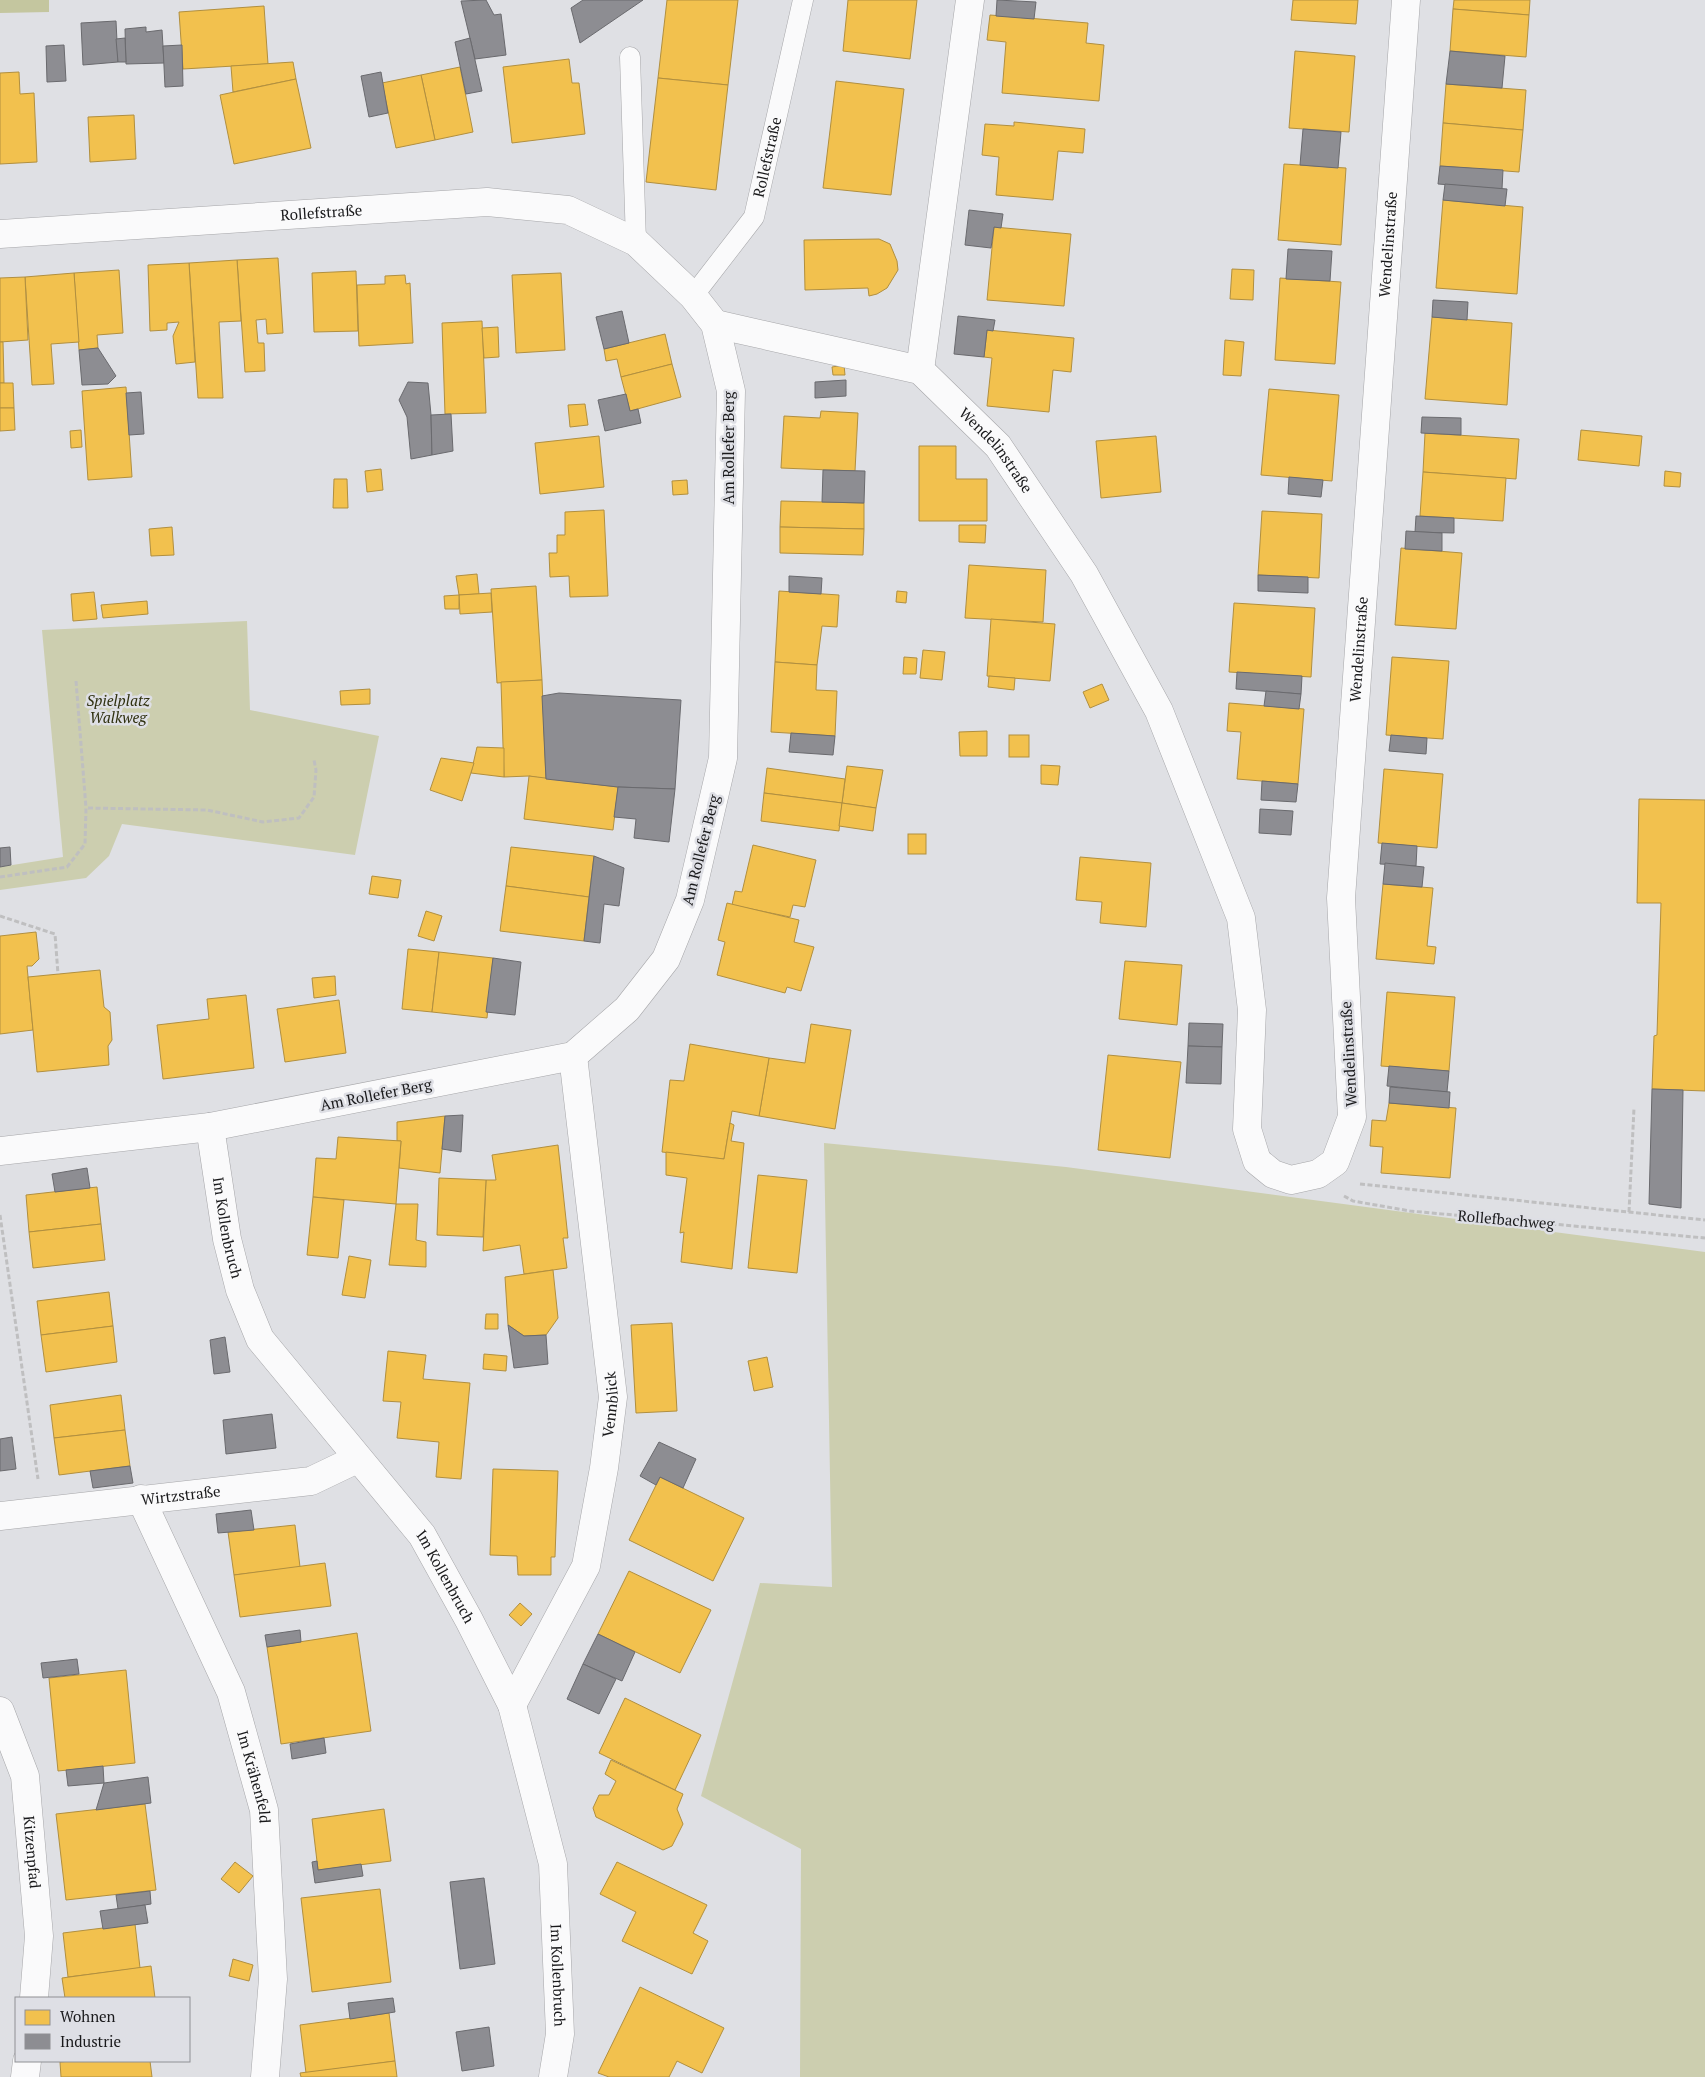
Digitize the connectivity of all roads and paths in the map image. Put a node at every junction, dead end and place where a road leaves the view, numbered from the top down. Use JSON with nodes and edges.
{"nodes":[{"id":1,"x":803,"y":0,"type":"edge"},
{"id":2,"x":970,"y":0,"type":"edge"},
{"id":3,"x":1406,"y":0,"type":"edge"},
{"id":4,"x":630,"y":56,"type":"dead end"},
{"id":5,"x":0,"y":234,"type":"edge"},
{"id":6,"x":636,"y":242,"type":"junction"},
{"id":7,"x":693,"y":296,"type":"junction"},
{"id":8,"x":715,"y":324,"type":"junction"},
{"id":9,"x":920,"y":370,"type":"junction"},
{"id":10,"x":76,"y":681,"type":"dead end"},
{"id":11,"x":314,"y":760,"type":"dead end"},
{"id":12,"x":86,"y":808,"type":"junction"},
{"id":13,"x":0,"y":878,"type":"edge"},
{"id":14,"x":0,"y":916,"type":"edge"},
{"id":15,"x":58,"y":974,"type":"dead end"},
{"id":16,"x":573,"y":1056,"type":"junction"},
{"id":17,"x":1634,"y":1108,"type":"dead end"},
{"id":18,"x":210,"y":1127,"type":"junction"},
{"id":19,"x":0,"y":1151,"type":"edge"},
{"id":20,"x":1326,"y":1168,"type":"junction"},
{"id":21,"x":1629,"y":1212,"type":"junction"},
{"id":22,"x":0,"y":1215,"type":"edge"},
{"id":23,"x":1705,"y":1220,"type":"edge"},
{"id":24,"x":1705,"y":1238,"type":"edge"},
{"id":25,"x":357,"y":1459,"type":"junction"},
{"id":26,"x":141,"y":1499,"type":"junction"},
{"id":27,"x":43,"y":1512,"type":"junction"},
{"id":28,"x":0,"y":1516,"type":"edge"},
{"id":29,"x":512,"y":1705,"type":"junction"},
{"id":30,"x":0,"y":1712,"type":"edge"},
{"id":31,"x":34,"y":1997,"type":"edge"},
{"id":32,"x":27,"y":2062,"type":"edge"},
{"id":33,"x":25,"y":2077,"type":"edge"},
{"id":34,"x":265,"y":2077,"type":"edge"},
{"id":35,"x":553,"y":2077,"type":"edge"}],
"edges":[{"from":1,"to":7,"type":"lane","name":"Rollefstraße"},
{"from":2,"to":9,"type":"street"},
{"from":3,"to":20,"type":"street","name":"Wendelinstraße"},
{"from":4,"to":6,"type":"lane"},
{"from":5,"to":6,"type":"street","name":"Rollefstraße"},
{"from":6,"to":7,"type":"street","name":"Rollefstraße"},
{"from":7,"to":8,"type":"street","name":"Rollefstraße"},
{"from":8,"to":9,"type":"street"},
{"from":8,"to":16,"type":"street","name":"Am Rollefer Berg"},
{"from":9,"to":20,"type":"street","name":"Wendelinstraße"},
{"from":10,"to":12,"type":"path"},
{"from":11,"to":12,"type":"path"},
{"from":12,"to":13,"type":"path"},
{"from":14,"to":15,"type":"path"},
{"from":16,"to":18,"type":"street","name":"Am Rollefer Berg"},
{"from":16,"to":29,"type":"street","name":"Vennblick"},
{"from":17,"to":21,"type":"path"},
{"from":18,"to":19,"type":"street","name":"Am Rollefer Berg"},
{"from":18,"to":25,"type":"street","name":"Im Kollenbruch"},
{"from":20,"to":21,"type":"path","name":"Rollefbachweg"},
{"from":20,"to":24,"type":"path","name":"Rollefbachweg"},
{"from":21,"to":23,"type":"path","name":"Rollefbachweg"},
{"from":22,"to":27,"type":"path"},
{"from":25,"to":26,"type":"street","name":"Wirtzstraße"},
{"from":25,"to":29,"type":"street","name":"Im Kollenbruch"},
{"from":26,"to":27,"type":"street","name":"Wirtzstraße"},
{"from":26,"to":34,"type":"street","name":"Im Krähenfeld"},
{"from":27,"to":28,"type":"street","name":"Wirtzstraße"},
{"from":29,"to":35,"type":"street","name":"Im Kollenbruch"},
{"from":30,"to":31,"type":"street","name":"Kitzenpfad"},
{"from":32,"to":33,"type":"street"}]}
